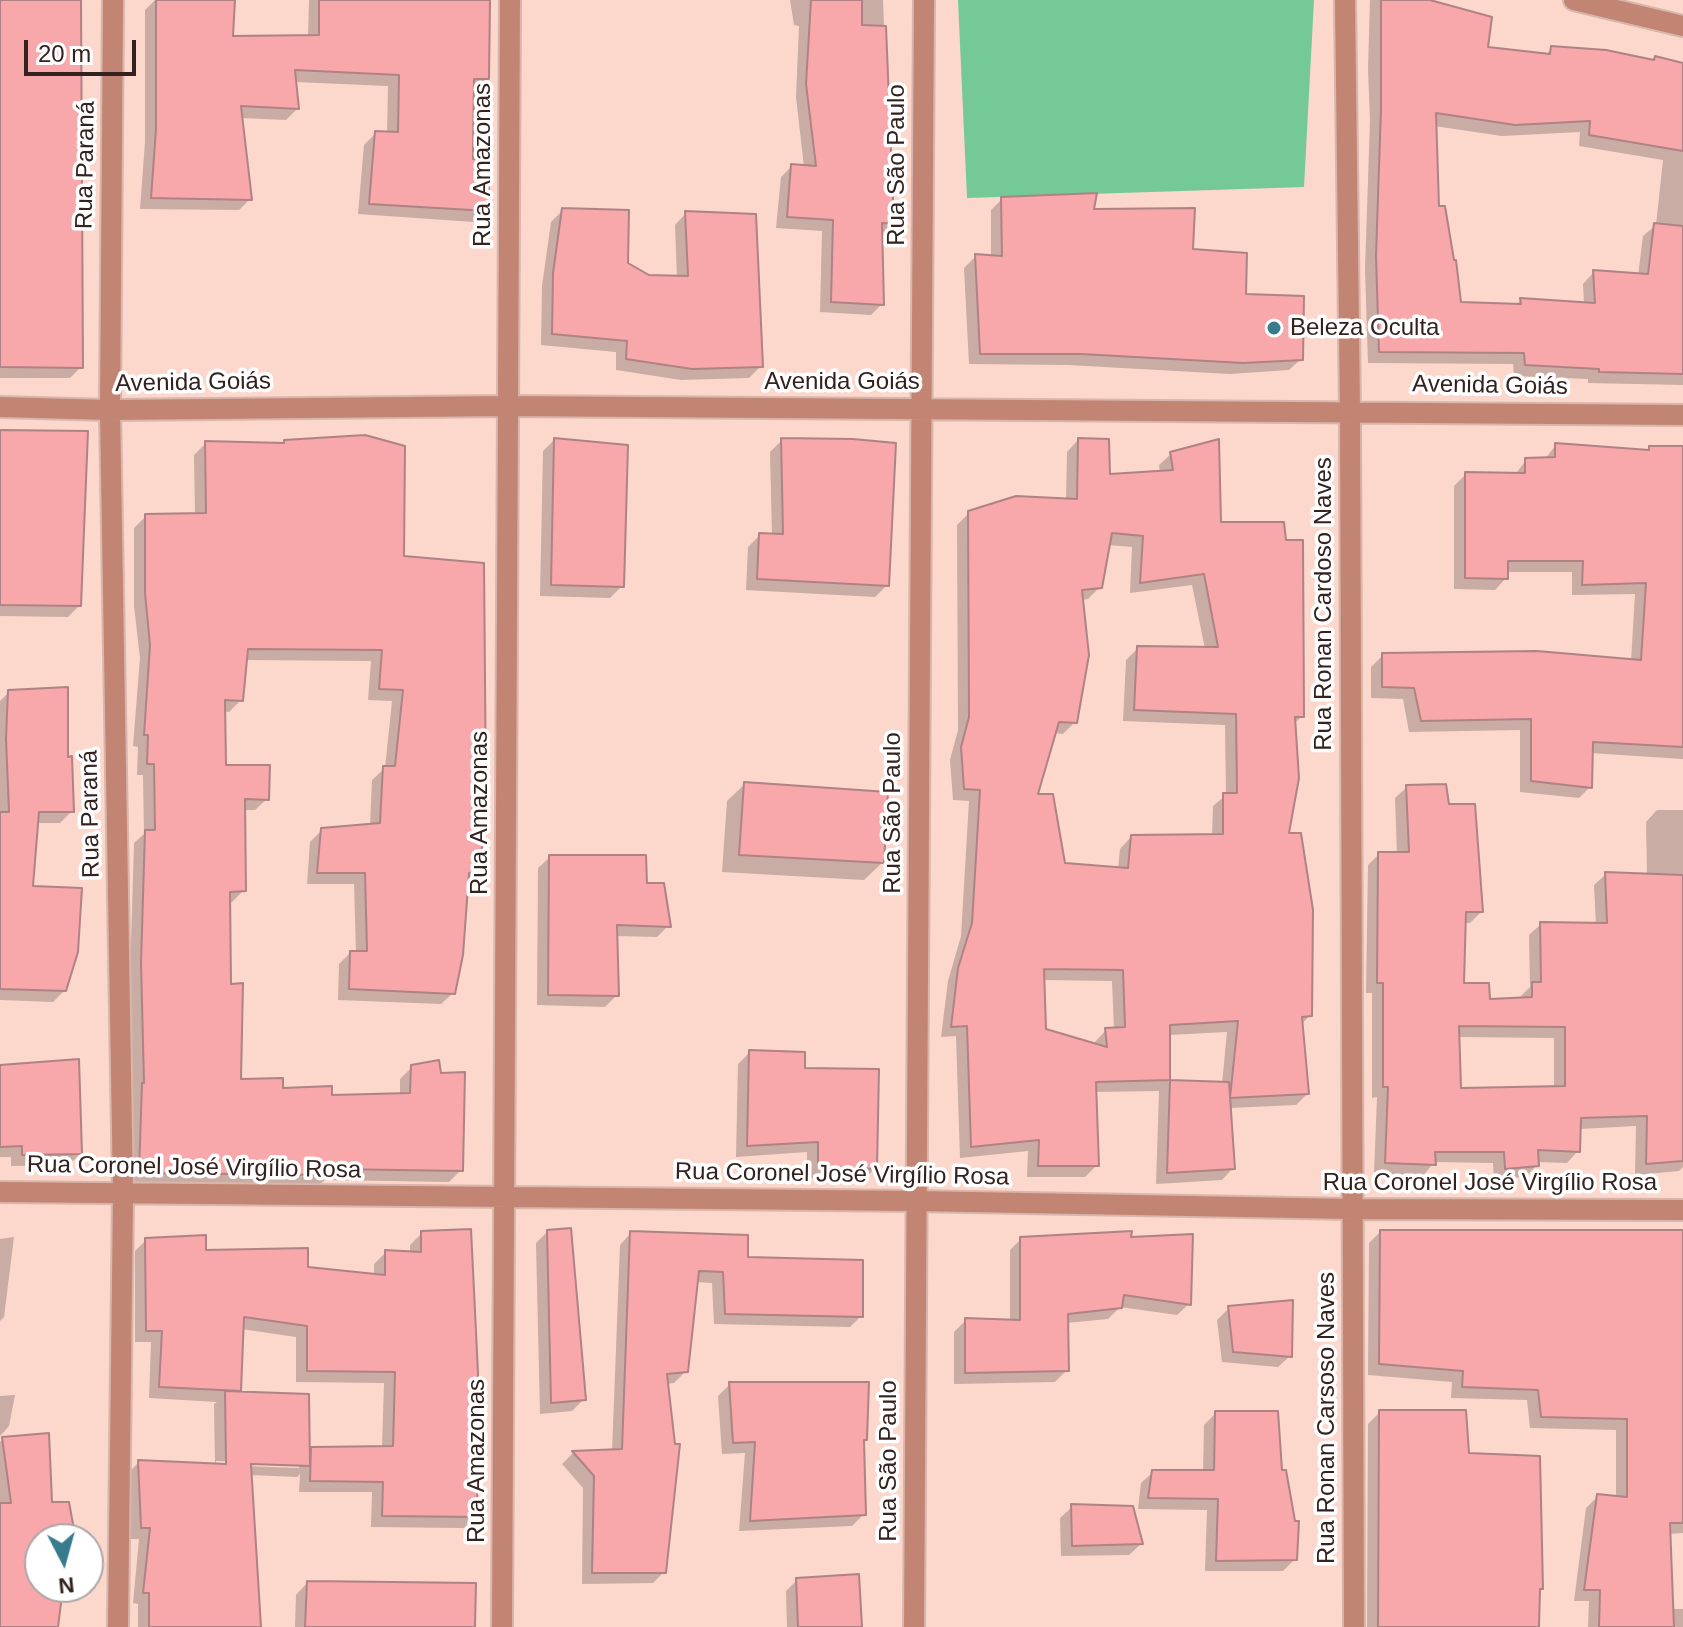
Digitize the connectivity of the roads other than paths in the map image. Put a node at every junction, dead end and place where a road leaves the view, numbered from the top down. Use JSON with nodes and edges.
{"nodes":[{"id":1,"x":113,"y":0,"type":"edge"},
{"id":2,"x":510,"y":0,"type":"edge"},
{"id":3,"x":924,"y":0,"type":"edge"},
{"id":4,"x":1345,"y":0,"type":"edge"},
{"id":5,"x":1574,"y":0,"type":"edge"},
{"id":6,"x":1683,"y":26,"type":"edge"},
{"id":7,"x":508,"y":406,"type":"junction"},
{"id":8,"x":0,"y":407,"type":"edge"},
{"id":9,"x":921,"y":409,"type":"junction"},
{"id":10,"x":110,"y":410,"type":"junction"},
{"id":11,"x":1350,"y":410,"type":"junction"},
{"id":12,"x":1683,"y":415,"type":"edge"},
{"id":13,"x":0,"y":1192,"type":"edge"},
{"id":14,"x":123,"y":1193,"type":"junction"},
{"id":15,"x":504,"y":1196,"type":"junction"},
{"id":16,"x":917,"y":1201,"type":"junction"},
{"id":17,"x":1351,"y":1209,"type":"junction"},
{"id":18,"x":1683,"y":1210,"type":"edge"},
{"id":19,"x":118,"y":1627,"type":"edge"},
{"id":20,"x":502,"y":1627,"type":"edge"},
{"id":21,"x":914,"y":1627,"type":"edge"},
{"id":22,"x":1354,"y":1627,"type":"edge"}],
"edges":[{"from":1,"to":10,"type":"street","name":"Rua Paraná"},
{"from":2,"to":7,"type":"street","name":"Rua Amazonas"},
{"from":3,"to":9,"type":"street","name":"Rua São Paulo"},
{"from":4,"to":11,"type":"street","name":"Rua Ronan Cardoso Naves"},
{"from":5,"to":6,"type":"street"},
{"from":7,"to":9,"type":"street","name":"Avenida Goiás"},
{"from":7,"to":10,"type":"street","name":"Avenida Goiás"},
{"from":7,"to":15,"type":"street","name":"Rua Amazonas"},
{"from":8,"to":10,"type":"street","name":"Avenida Goiás"},
{"from":9,"to":11,"type":"street","name":"Avenida Goiás"},
{"from":9,"to":16,"type":"street","name":"Rua São Paulo"},
{"from":10,"to":14,"type":"street","name":"Rua Paraná"},
{"from":11,"to":12,"type":"street","name":"Avenida Goiás"},
{"from":11,"to":17,"type":"street","name":"Rua Ronan Cardoso Naves"},
{"from":13,"to":14,"type":"street","name":"Rua Coronel José Virgílio Rosa"},
{"from":14,"to":15,"type":"street","name":"Rua Coronel José Virgílio Rosa"},
{"from":14,"to":19,"type":"street","name":"Rua Paraná"},
{"from":15,"to":16,"type":"street","name":"Rua Coronel José Virgílio Rosa"},
{"from":15,"to":20,"type":"street","name":"Rua Amazonas"},
{"from":16,"to":17,"type":"street","name":"Rua Coronel José Virgílio Rosa"},
{"from":16,"to":21,"type":"street","name":"Rua São Paulo"},
{"from":17,"to":18,"type":"street","name":"Rua Coronel José Virgílio Rosa"},
{"from":17,"to":22,"type":"street","name":"Rua Ronan Carsoso Naves"}]}
